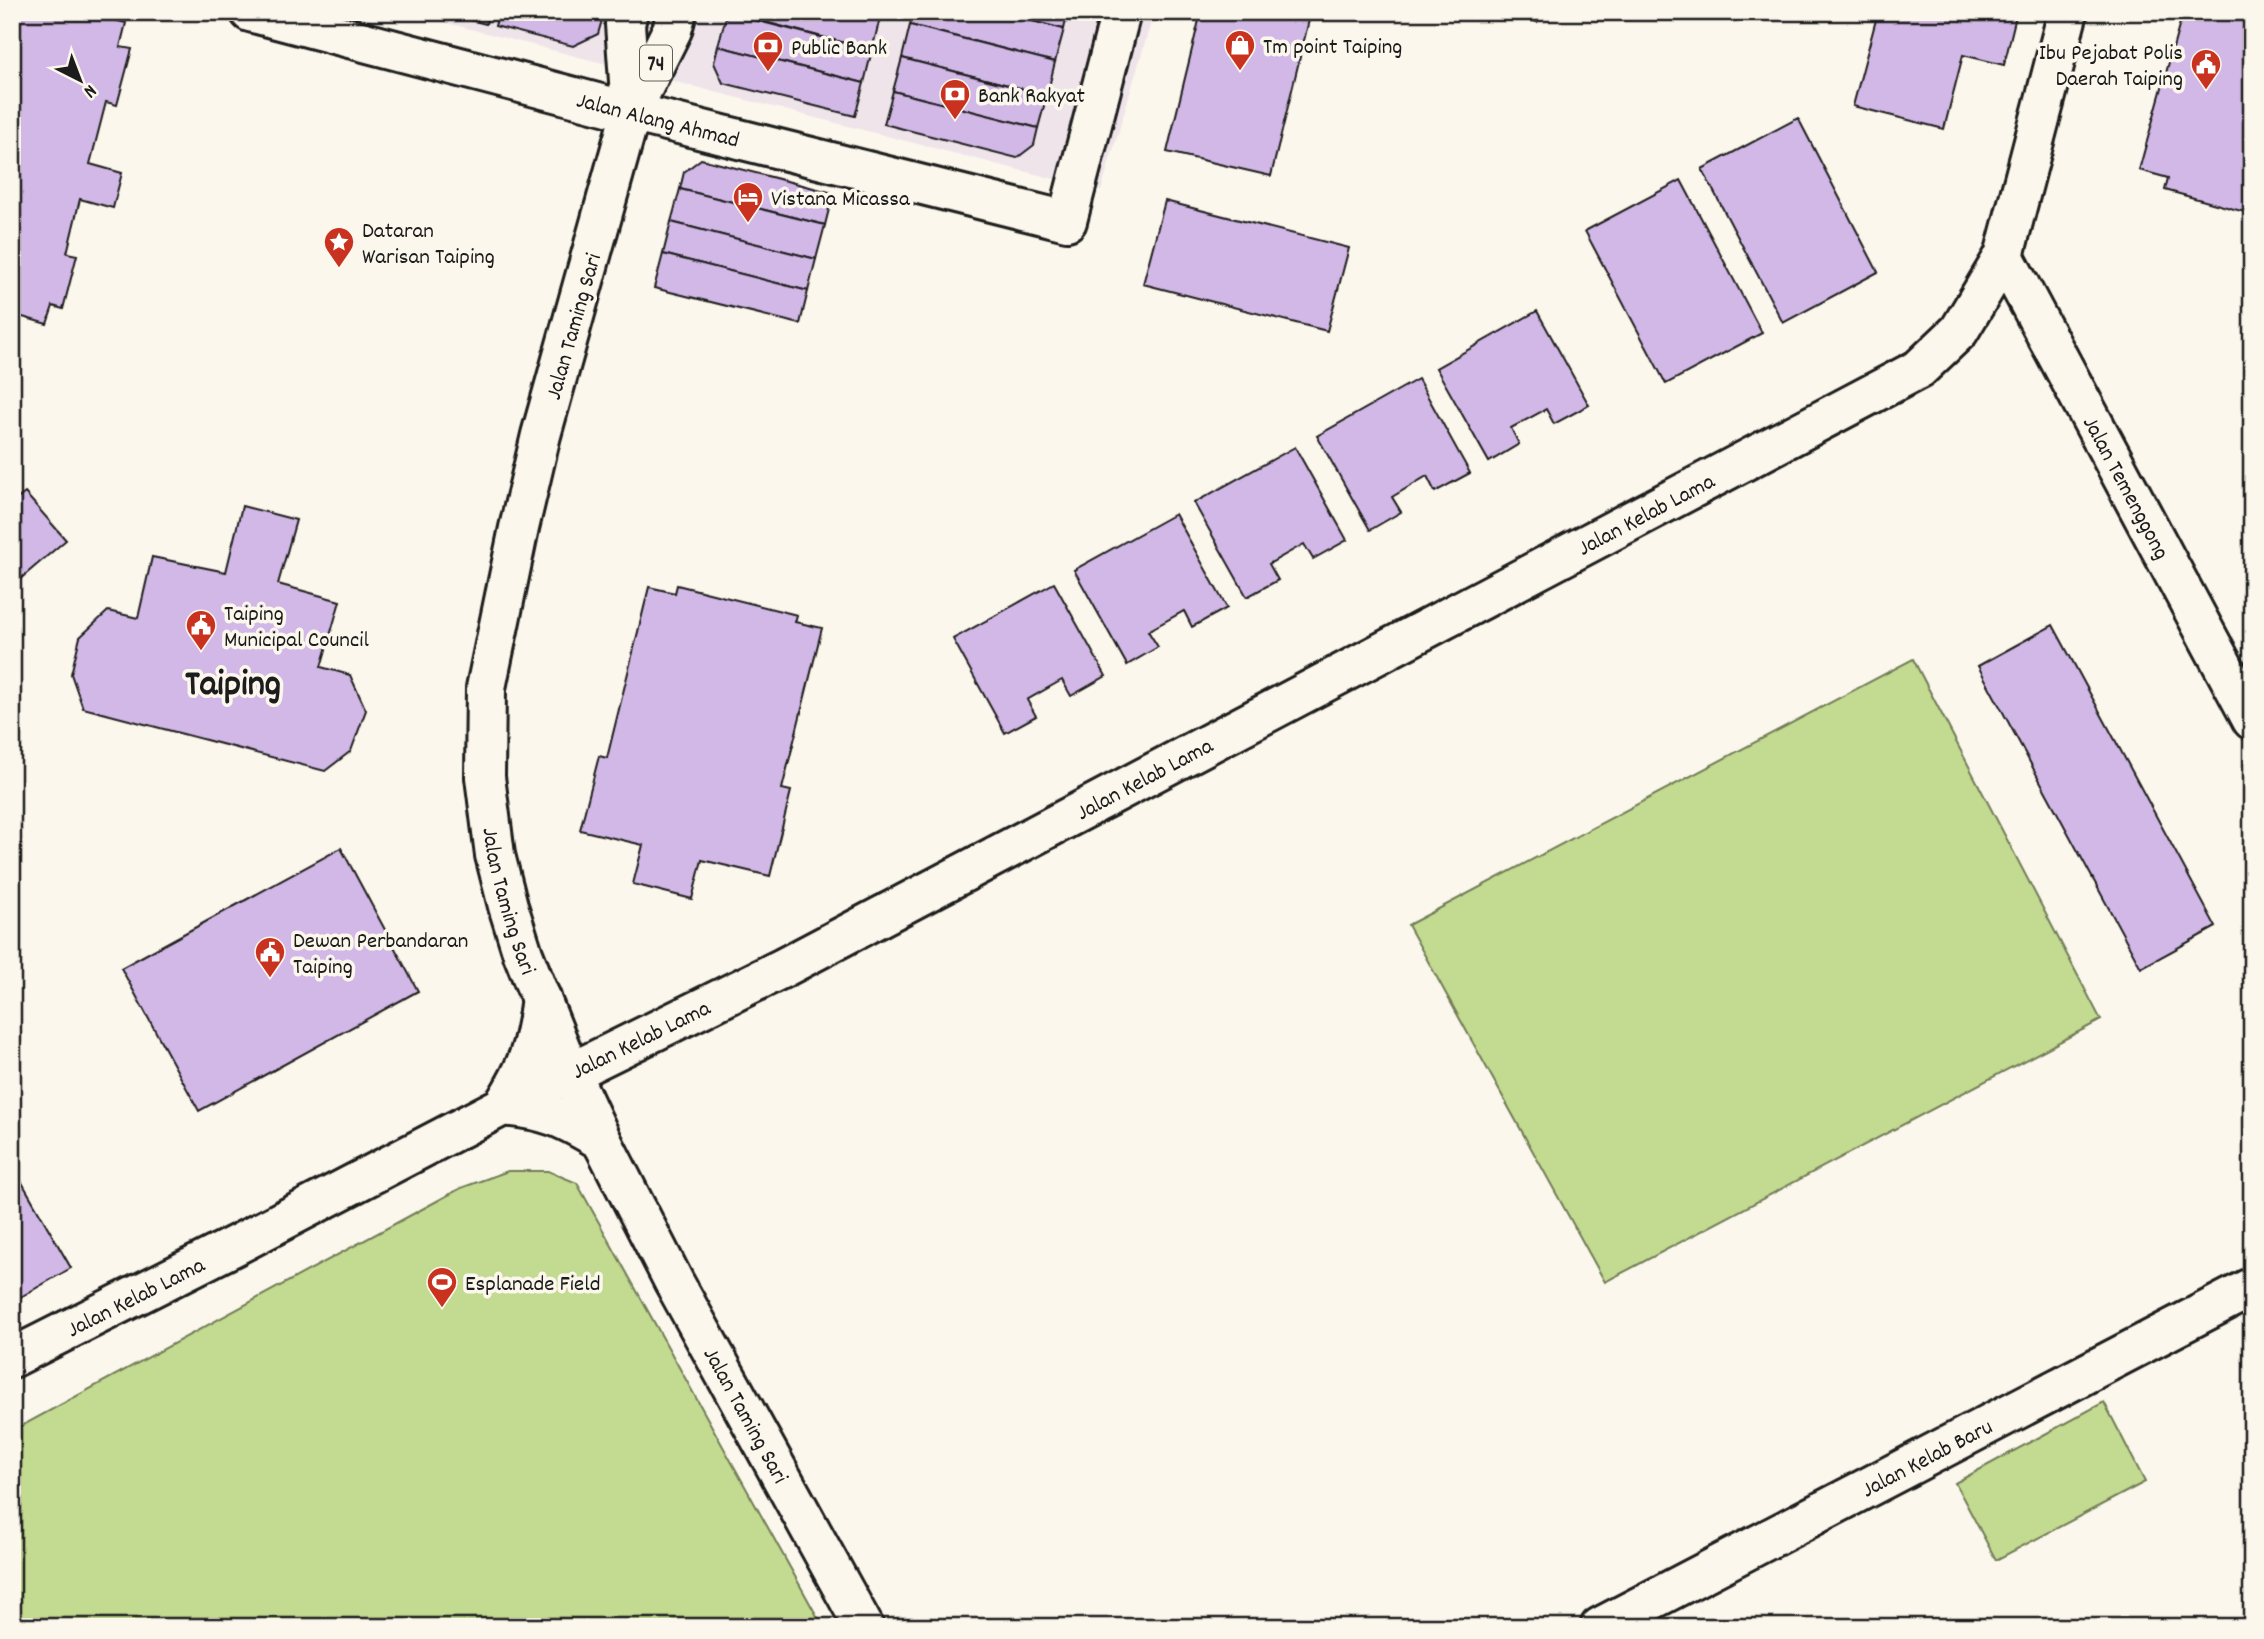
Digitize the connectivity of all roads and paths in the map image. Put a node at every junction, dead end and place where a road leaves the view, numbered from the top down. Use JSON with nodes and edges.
{"nodes":[{"id":1,"x":250,"y":12,"type":"edge"},
{"id":2,"x":628,"y":12,"type":"edge"},
{"id":3,"x":677,"y":12,"type":"edge"},
{"id":4,"x":1121,"y":12,"type":"edge"},
{"id":5,"x":2068,"y":12,"type":"edge"},
{"id":6,"x":301,"y":19,"type":"edge"},
{"id":7,"x":631,"y":112,"type":"junction"},
{"id":8,"x":2004,"y":256,"type":"junction"},
{"id":9,"x":2252,"y":720,"type":"edge"},
{"id":10,"x":541,"y":998,"type":"junction"},
{"id":11,"x":570,"y":1072,"type":"junction"},
{"id":12,"x":503,"y":1105,"type":"junction"},
{"id":13,"x":602,"y":1141,"type":"junction"},
{"id":14,"x":2252,"y":1287,"type":"edge"},
{"id":15,"x":12,"y":1358,"type":"edge"},
{"id":16,"x":864,"y":1627,"type":"edge"},
{"id":17,"x":1600,"y":1627,"type":"edge"}],
"edges":[{"from":1,"to":6,"type":"street","name":"Jalan Alang Ahmad"},
{"from":2,"to":7,"type":"street","name":"Jalan Taming Sari","number":"74"},
{"from":3,"to":7,"type":"street","name":"Jalan Taming Sari","number":"74"},
{"from":4,"to":7,"type":"street","name":"Jalan Alang Ahmad"},
{"from":5,"to":8,"type":"street","name":"Jalan Kelab Lama"},
{"from":6,"to":7,"type":"street","name":"Jalan Alang Ahmad"},
{"from":7,"to":10,"type":"street","name":"Jalan Taming Sari"},
{"from":8,"to":9,"type":"street","name":"Jalan Temenggong"},
{"from":8,"to":11,"type":"street","name":"Jalan Kelab Lama"},
{"from":10,"to":11,"type":"street","name":"Jalan Taming Sari"},
{"from":10,"to":12,"type":"street"},
{"from":11,"to":12,"type":"street","name":"Jalan Kelab Lama"},
{"from":11,"to":13,"type":"street","name":"Jalan Taming Sari"},
{"from":12,"to":13,"type":"street"},
{"from":12,"to":15,"type":"street","name":"Jalan Kelab Lama"},
{"from":13,"to":16,"type":"street","name":"Jalan Taming Sari"},
{"from":14,"to":17,"type":"street","name":"Jalan Kelab Baru"}]}
